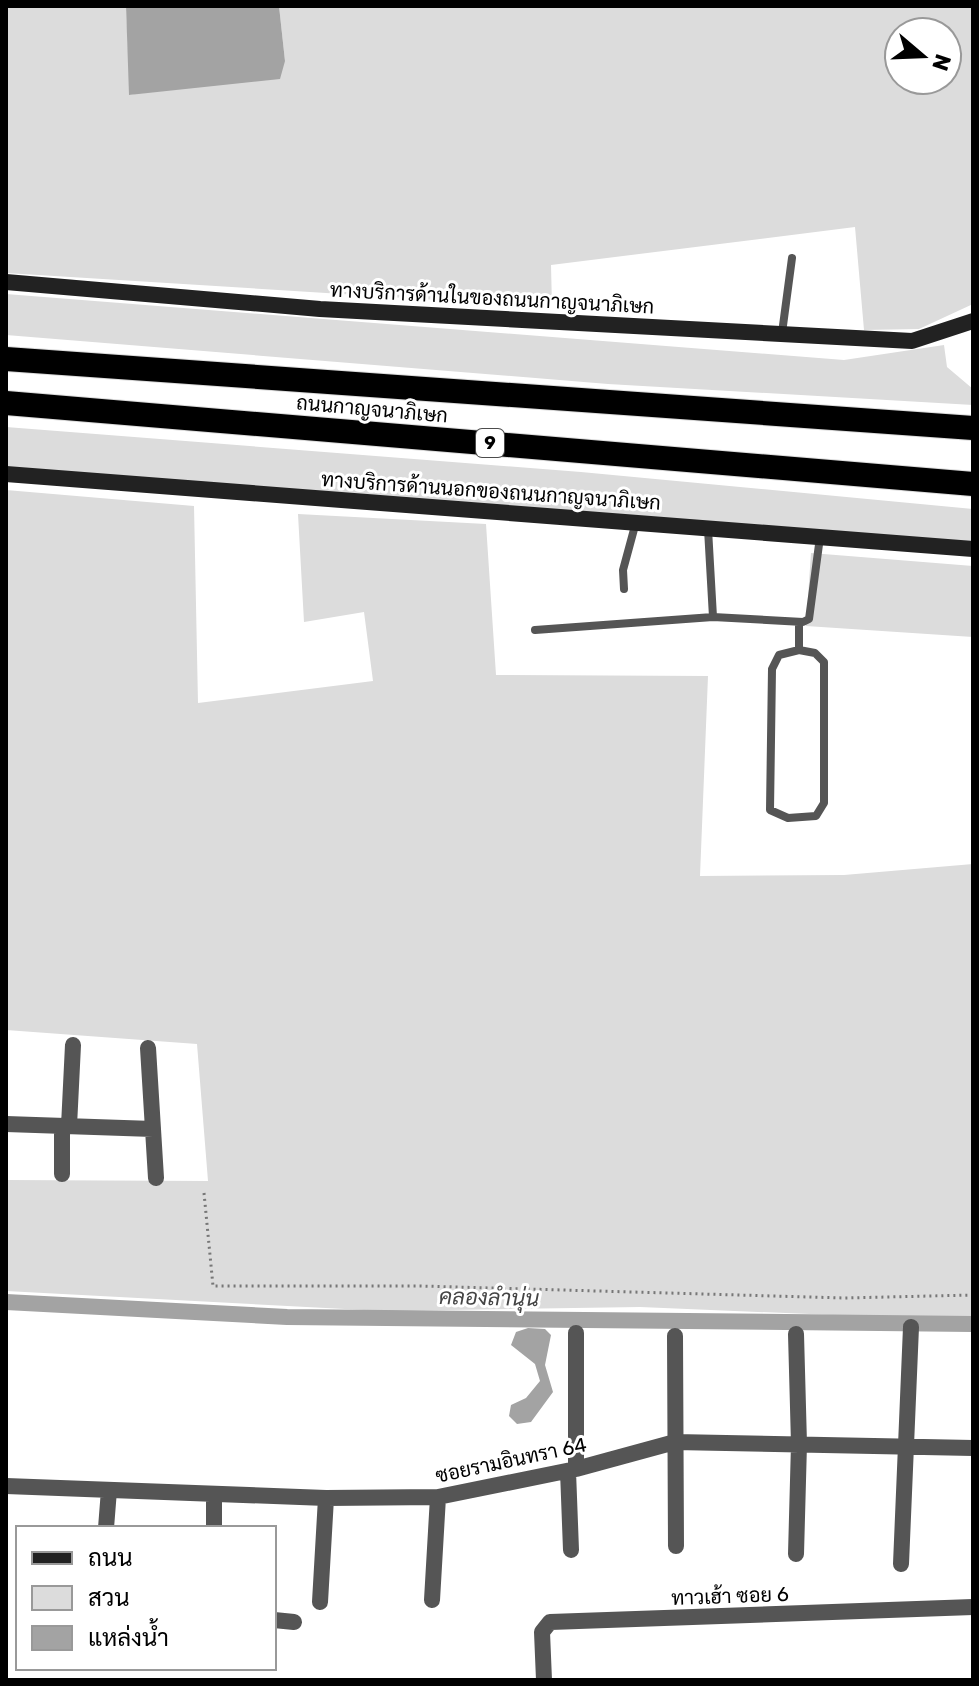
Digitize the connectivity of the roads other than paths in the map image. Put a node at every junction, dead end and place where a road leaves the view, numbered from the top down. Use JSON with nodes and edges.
{"nodes":[{"id":1,"x":792,"y":258,"type":"dead end"},
{"id":2,"x":6,"y":282,"type":"edge"},
{"id":3,"x":973,"y":321,"type":"edge"},
{"id":4,"x":782,"y":333,"type":"junction"},
{"id":5,"x":6,"y":359,"type":"edge"},
{"id":6,"x":6,"y":403,"type":"edge"},
{"id":7,"x":973,"y":428,"type":"edge"},
{"id":8,"x":6,"y":474,"type":"edge"},
{"id":9,"x":973,"y":484,"type":"edge"},
{"id":10,"x":636,"y":522,"type":"junction"},
{"id":11,"x":708,"y":528,"type":"junction"},
{"id":12,"x":820,"y":537,"type":"junction"},
{"id":13,"x":973,"y":549,"type":"edge"},
{"id":14,"x":624,"y":589,"type":"dead end"},
{"id":15,"x":713,"y":617,"type":"junction"},
{"id":16,"x":799,"y":622,"type":"junction"},
{"id":17,"x":535,"y":630,"type":"dead end"},
{"id":18,"x":799,"y":650,"type":"junction"},
{"id":19,"x":73,"y":1045,"type":"dead end"},
{"id":20,"x":148,"y":1048,"type":"dead end"},
{"id":21,"x":6,"y":1124,"type":"edge"},
{"id":22,"x":65,"y":1126,"type":"junction"},
{"id":23,"x":153,"y":1129,"type":"junction"},
{"id":24,"x":62,"y":1174,"type":"dead end"},
{"id":25,"x":156,"y":1178,"type":"dead end"},
{"id":26,"x":911,"y":1327,"type":"dead end"},
{"id":27,"x":576,"y":1333,"type":"dead end"},
{"id":28,"x":796,"y":1334,"type":"dead end"},
{"id":29,"x":675,"y":1336,"type":"dead end"},
{"id":30,"x":675,"y":1442,"type":"junction"},
{"id":31,"x":799,"y":1444,"type":"junction"},
{"id":32,"x":906,"y":1447,"type":"junction"},
{"id":33,"x":973,"y":1448,"type":"edge"},
{"id":34,"x":572,"y":1470,"type":"junction"},
{"id":35,"x":6,"y":1486,"type":"edge"},
{"id":36,"x":109,"y":1490,"type":"junction"},
{"id":37,"x":214,"y":1494,"type":"junction"},
{"id":38,"x":438,"y":1497,"type":"junction"},
{"id":39,"x":326,"y":1498,"type":"junction"},
{"id":40,"x":106,"y":1526,"type":"edge"},
{"id":41,"x":214,"y":1526,"type":"edge"},
{"id":42,"x":676,"y":1546,"type":"dead end"},
{"id":43,"x":571,"y":1550,"type":"dead end"},
{"id":44,"x":796,"y":1554,"type":"dead end"},
{"id":45,"x":901,"y":1564,"type":"dead end"},
{"id":46,"x":432,"y":1600,"type":"dead end"},
{"id":47,"x":320,"y":1602,"type":"dead end"},
{"id":48,"x":973,"y":1607,"type":"edge"},
{"id":49,"x":276,"y":1620,"type":"edge"},
{"id":50,"x":294,"y":1622,"type":"dead end"},
{"id":51,"x":544,"y":1680,"type":"edge"}],
"edges":[{"from":1,"to":4,"type":"lane"},
{"from":2,"to":4,"type":"main road","name":"ทางบริการด้านในของถนนกาญจนาภิเษก"},
{"from":3,"to":4,"type":"main road","name":"ทางบริการด้านในของถนนกาญจนาภิเษก"},
{"from":5,"to":7,"type":"highway","name":"ถนนกาญจนาภิเษก"},
{"from":6,"to":9,"type":"highway","name":"ถนนกาญจนาภิเษก","number":"9"},
{"from":8,"to":10,"type":"main road","name":"ทางบริการด้านนอกของถนนกาญจนาภิเษก"},
{"from":10,"to":11,"type":"main road","name":"ทางบริการด้านนอกของถนนกาญจนาภิเษก"},
{"from":10,"to":14,"type":"lane"},
{"from":11,"to":12,"type":"main road","name":"ทางบริการด้านนอกของถนนกาญจนาภิเษก"},
{"from":11,"to":15,"type":"lane"},
{"from":12,"to":13,"type":"main road","name":"ทางบริการด้านนอกของถนนกาญจนาภิเษก"},
{"from":12,"to":16,"type":"lane"},
{"from":15,"to":16,"type":"lane"},
{"from":15,"to":17,"type":"lane"},
{"from":16,"to":18,"type":"lane"},
{"from":18,"to":18,"type":"lane"},
{"from":19,"to":22,"type":"street"},
{"from":20,"to":23,"type":"street"},
{"from":21,"to":22,"type":"street"},
{"from":22,"to":23,"type":"street"},
{"from":22,"to":24,"type":"street"},
{"from":23,"to":25,"type":"street"},
{"from":26,"to":32,"type":"street"},
{"from":27,"to":34,"type":"street"},
{"from":28,"to":31,"type":"street"},
{"from":29,"to":30,"type":"street"},
{"from":30,"to":31,"type":"street","name":"ซอยรามอินทรา 64"},
{"from":30,"to":34,"type":"street","name":"ซอยรามอินทรา 64"},
{"from":30,"to":42,"type":"street"},
{"from":31,"to":32,"type":"street","name":"ซอยรามอินทรา 64"},
{"from":31,"to":44,"type":"street"},
{"from":32,"to":33,"type":"street","name":"ซอยรามอินทรา 64"},
{"from":32,"to":45,"type":"street"},
{"from":34,"to":38,"type":"street","name":"ซอยรามอินทรา 64"},
{"from":34,"to":43,"type":"street"},
{"from":35,"to":36,"type":"street","name":"ซอยรามอินทรา 64"},
{"from":36,"to":37,"type":"street","name":"ซอยรามอินทรา 64"},
{"from":36,"to":40,"type":"street"},
{"from":37,"to":39,"type":"street","name":"ซอยรามอินทรา 64"},
{"from":37,"to":41,"type":"street"},
{"from":38,"to":39,"type":"street","name":"ซอยรามอินทรา 64"},
{"from":38,"to":46,"type":"street"},
{"from":39,"to":47,"type":"street"},
{"from":48,"to":51,"type":"street","name":"ทาวเฮ้า ซอย 6"},
{"from":49,"to":50,"type":"street"}]}
